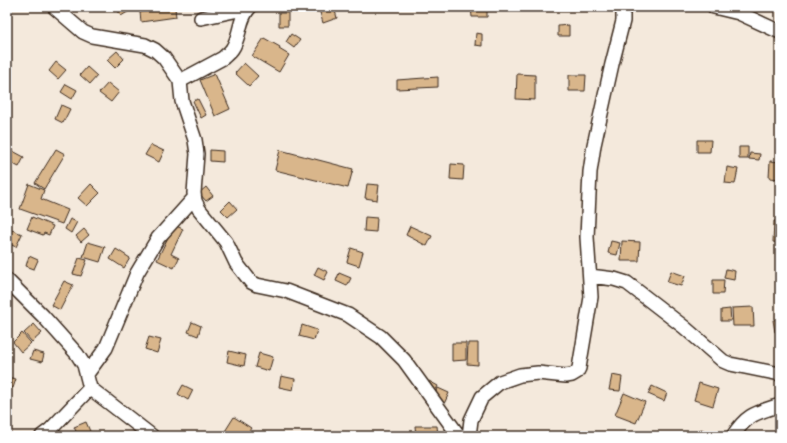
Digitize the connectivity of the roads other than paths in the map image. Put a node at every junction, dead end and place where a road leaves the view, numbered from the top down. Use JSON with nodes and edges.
{"nodes":[{"id":1,"x":54,"y":7,"type":"edge"},
{"id":2,"x":624,"y":7,"type":"edge"},
{"id":3,"x":714,"y":7,"type":"edge"},
{"id":4,"x":249,"y":8,"type":"edge"},
{"id":5,"x":201,"y":18,"type":"dead end"},
{"id":6,"x":780,"y":32,"type":"edge"},
{"id":7,"x":180,"y":81,"type":"junction"},
{"id":8,"x":194,"y":198,"type":"junction"},
{"id":9,"x":590,"y":276,"type":"junction"},
{"id":10,"x":7,"y":280,"type":"edge"},
{"id":11,"x":87,"y":374,"type":"junction"},
{"id":12,"x":780,"y":374,"type":"edge"},
{"id":13,"x":90,"y":388,"type":"junction"},
{"id":14,"x":780,"y":404,"type":"edge"},
{"id":15,"x":42,"y":436,"type":"edge"},
{"id":16,"x":152,"y":436,"type":"edge"},
{"id":17,"x":459,"y":436,"type":"edge"},
{"id":18,"x":469,"y":436,"type":"edge"},
{"id":19,"x":733,"y":436,"type":"edge"}],
"edges":[{"from":1,"to":7,"type":"street"},
{"from":2,"to":9,"type":"street"},
{"from":3,"to":6,"type":"street"},
{"from":4,"to":5,"type":"street"},
{"from":4,"to":7,"type":"street"},
{"from":7,"to":8,"type":"street"},
{"from":8,"to":11,"type":"street"},
{"from":8,"to":17,"type":"street"},
{"from":9,"to":12,"type":"street"},
{"from":9,"to":18,"type":"street"},
{"from":10,"to":11,"type":"street"},
{"from":11,"to":13,"type":"street"},
{"from":13,"to":15,"type":"street"},
{"from":13,"to":16,"type":"street"},
{"from":14,"to":19,"type":"street"}]}
